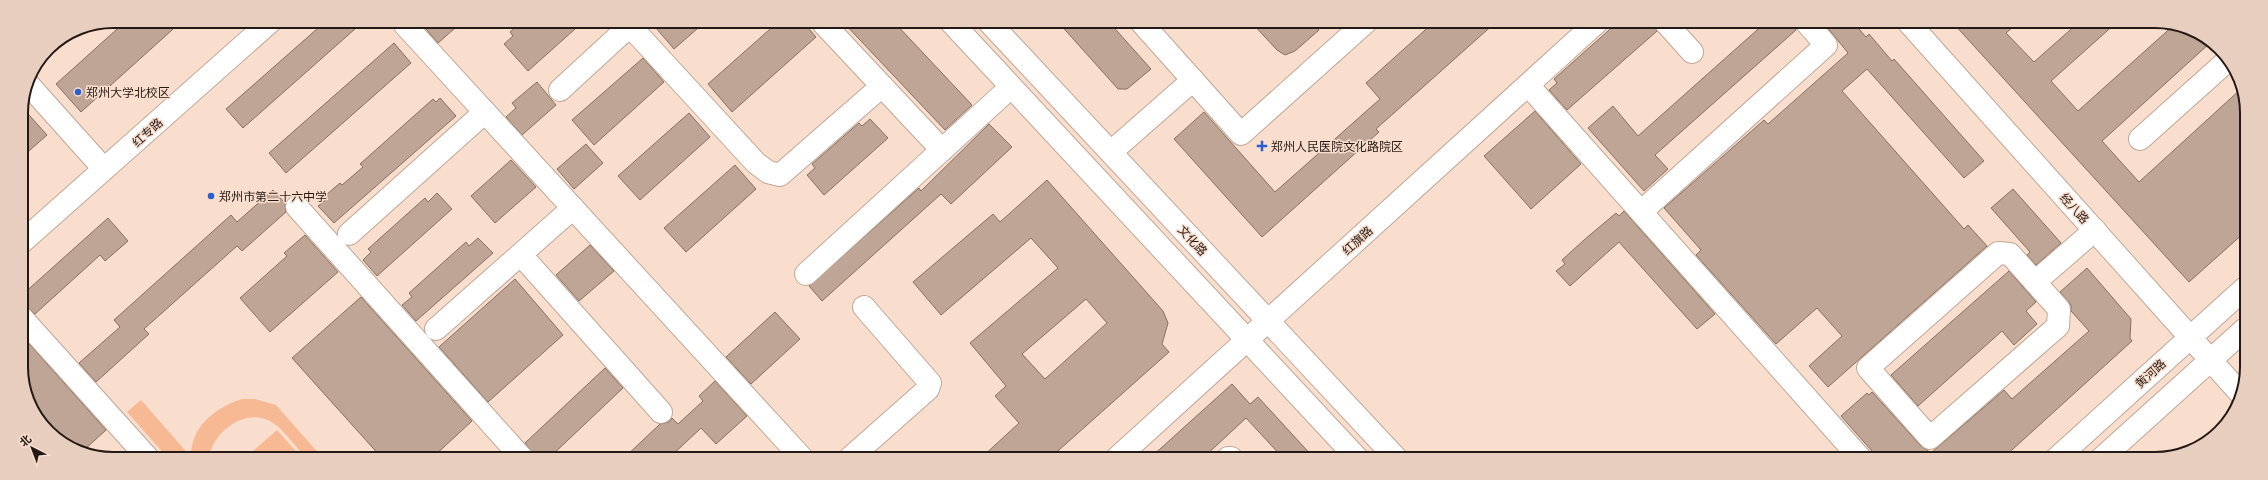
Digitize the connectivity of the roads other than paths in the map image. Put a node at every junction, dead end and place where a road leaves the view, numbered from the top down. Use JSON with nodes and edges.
{"nodes":[{"id":1,"x":263,"y":28,"type":"edge"},
{"id":2,"x":408,"y":28,"type":"edge"},
{"id":3,"x":628,"y":28,"type":"edge"},
{"id":4,"x":636,"y":28,"type":"edge"},
{"id":5,"x":828,"y":28,"type":"edge"},
{"id":6,"x":956,"y":28,"type":"edge"},
{"id":7,"x":995,"y":28,"type":"edge"},
{"id":8,"x":1146,"y":28,"type":"edge"},
{"id":9,"x":1359,"y":28,"type":"edge"},
{"id":10,"x":1590,"y":28,"type":"edge"},
{"id":11,"x":1670,"y":28,"type":"edge"},
{"id":12,"x":1811,"y":28,"type":"edge"},
{"id":13,"x":1914,"y":28,"type":"edge"},
{"id":14,"x":1692,"y":52,"type":"dead end"},
{"id":15,"x":2224,"y":64,"type":"edge"},
{"id":16,"x":1193,"y":80,"type":"junction"},
{"id":17,"x":1528,"y":85,"type":"junction"},
{"id":18,"x":882,"y":86,"type":"junction"},
{"id":19,"x":1011,"y":87,"type":"junction"},
{"id":20,"x":32,"y":88,"type":"edge"},
{"id":21,"x":560,"y":90,"type":"dead end"},
{"id":22,"x":485,"y":112,"type":"junction"},
{"id":23,"x":2140,"y":139,"type":"dead end"},
{"id":24,"x":942,"y":150,"type":"junction"},
{"id":25,"x":1111,"y":152,"type":"junction"},
{"id":26,"x":104,"y":169,"type":"junction"},
{"id":27,"x":297,"y":207,"type":"dead end"},
{"id":28,"x":573,"y":208,"type":"junction"},
{"id":29,"x":1641,"y":212,"type":"junction"},
{"id":30,"x":2095,"y":230,"type":"junction"},
{"id":31,"x":349,"y":234,"type":"dead end"},
{"id":32,"x":28,"y":237,"type":"edge"},
{"id":33,"x":521,"y":255,"type":"junction"},
{"id":34,"x":806,"y":274,"type":"dead end"},
{"id":35,"x":2035,"y":282,"type":"junction"},
{"id":36,"x":2240,"y":292,"type":"edge"},
{"id":37,"x":864,"y":307,"type":"dead end"},
{"id":38,"x":1268,"y":321,"type":"junction"},
{"id":39,"x":28,"y":325,"type":"edge"},
{"id":40,"x":436,"y":329,"type":"dead end"},
{"id":41,"x":2240,"y":334,"type":"edge"},
{"id":42,"x":2190,"y":337,"type":"junction"},
{"id":43,"x":1248,"y":341,"type":"junction"},
{"id":44,"x":2211,"y":360,"type":"junction"},
{"id":45,"x":2236,"y":389,"type":"edge"},
{"id":46,"x":661,"y":412,"type":"dead end"},
{"id":47,"x":143,"y":452,"type":"edge"},
{"id":48,"x":517,"y":452,"type":"edge"},
{"id":49,"x":797,"y":452,"type":"edge"},
{"id":50,"x":857,"y":452,"type":"edge"},
{"id":51,"x":1124,"y":452,"type":"edge"},
{"id":52,"x":1351,"y":452,"type":"edge"},
{"id":53,"x":1390,"y":452,"type":"edge"},
{"id":54,"x":1855,"y":452,"type":"edge"},
{"id":55,"x":2064,"y":452,"type":"edge"},
{"id":56,"x":2110,"y":452,"type":"edge"}],
"edges":[{"from":1,"to":26,"type":"street","name":"红专路"},
{"from":2,"to":22,"type":"street"},
{"from":3,"to":21,"type":"street"},
{"from":4,"to":18,"type":"street"},
{"from":5,"to":18,"type":"street"},
{"from":6,"to":19,"type":"street"},
{"from":7,"to":25,"type":"street","name":"文化路"},
{"from":8,"to":16,"type":"street"},
{"from":9,"to":16,"type":"street"},
{"from":10,"to":17,"type":"street","name":"红旗路"},
{"from":11,"to":14,"type":"street"},
{"from":12,"to":29,"type":"street"},
{"from":13,"to":30,"type":"street","name":"经八路"},
{"from":15,"to":23,"type":"street"},
{"from":16,"to":25,"type":"street"},
{"from":17,"to":29,"type":"street"},
{"from":17,"to":38,"type":"street","name":"红旗路"},
{"from":18,"to":24,"type":"street"},
{"from":19,"to":24,"type":"street"},
{"from":19,"to":43,"type":"street"},
{"from":20,"to":26,"type":"street"},
{"from":22,"to":28,"type":"street"},
{"from":22,"to":31,"type":"street"},
{"from":24,"to":34,"type":"street"},
{"from":25,"to":38,"type":"street","name":"文化路"},
{"from":26,"to":32,"type":"street","name":"红专路"},
{"from":27,"to":48,"type":"street"},
{"from":28,"to":33,"type":"street"},
{"from":28,"to":49,"type":"street"},
{"from":29,"to":54,"type":"street"},
{"from":30,"to":35,"type":"street"},
{"from":30,"to":42,"type":"street","name":"经八路"},
{"from":33,"to":40,"type":"street"},
{"from":33,"to":46,"type":"street"},
{"from":35,"to":35,"type":"street"},
{"from":36,"to":42,"type":"street","name":"黄河路"},
{"from":37,"to":50,"type":"street"},
{"from":38,"to":43,"type":"street","name":"红旗路"},
{"from":38,"to":53,"type":"street","name":"文化路"},
{"from":39,"to":47,"type":"street"},
{"from":41,"to":44,"type":"street"},
{"from":42,"to":44,"type":"street","name":"经八路"},
{"from":42,"to":55,"type":"street","name":"黄河路"},
{"from":43,"to":51,"type":"street","name":"红旗路"},
{"from":43,"to":52,"type":"street"},
{"from":44,"to":45,"type":"street","name":"经八路"},
{"from":44,"to":56,"type":"street"}]}
